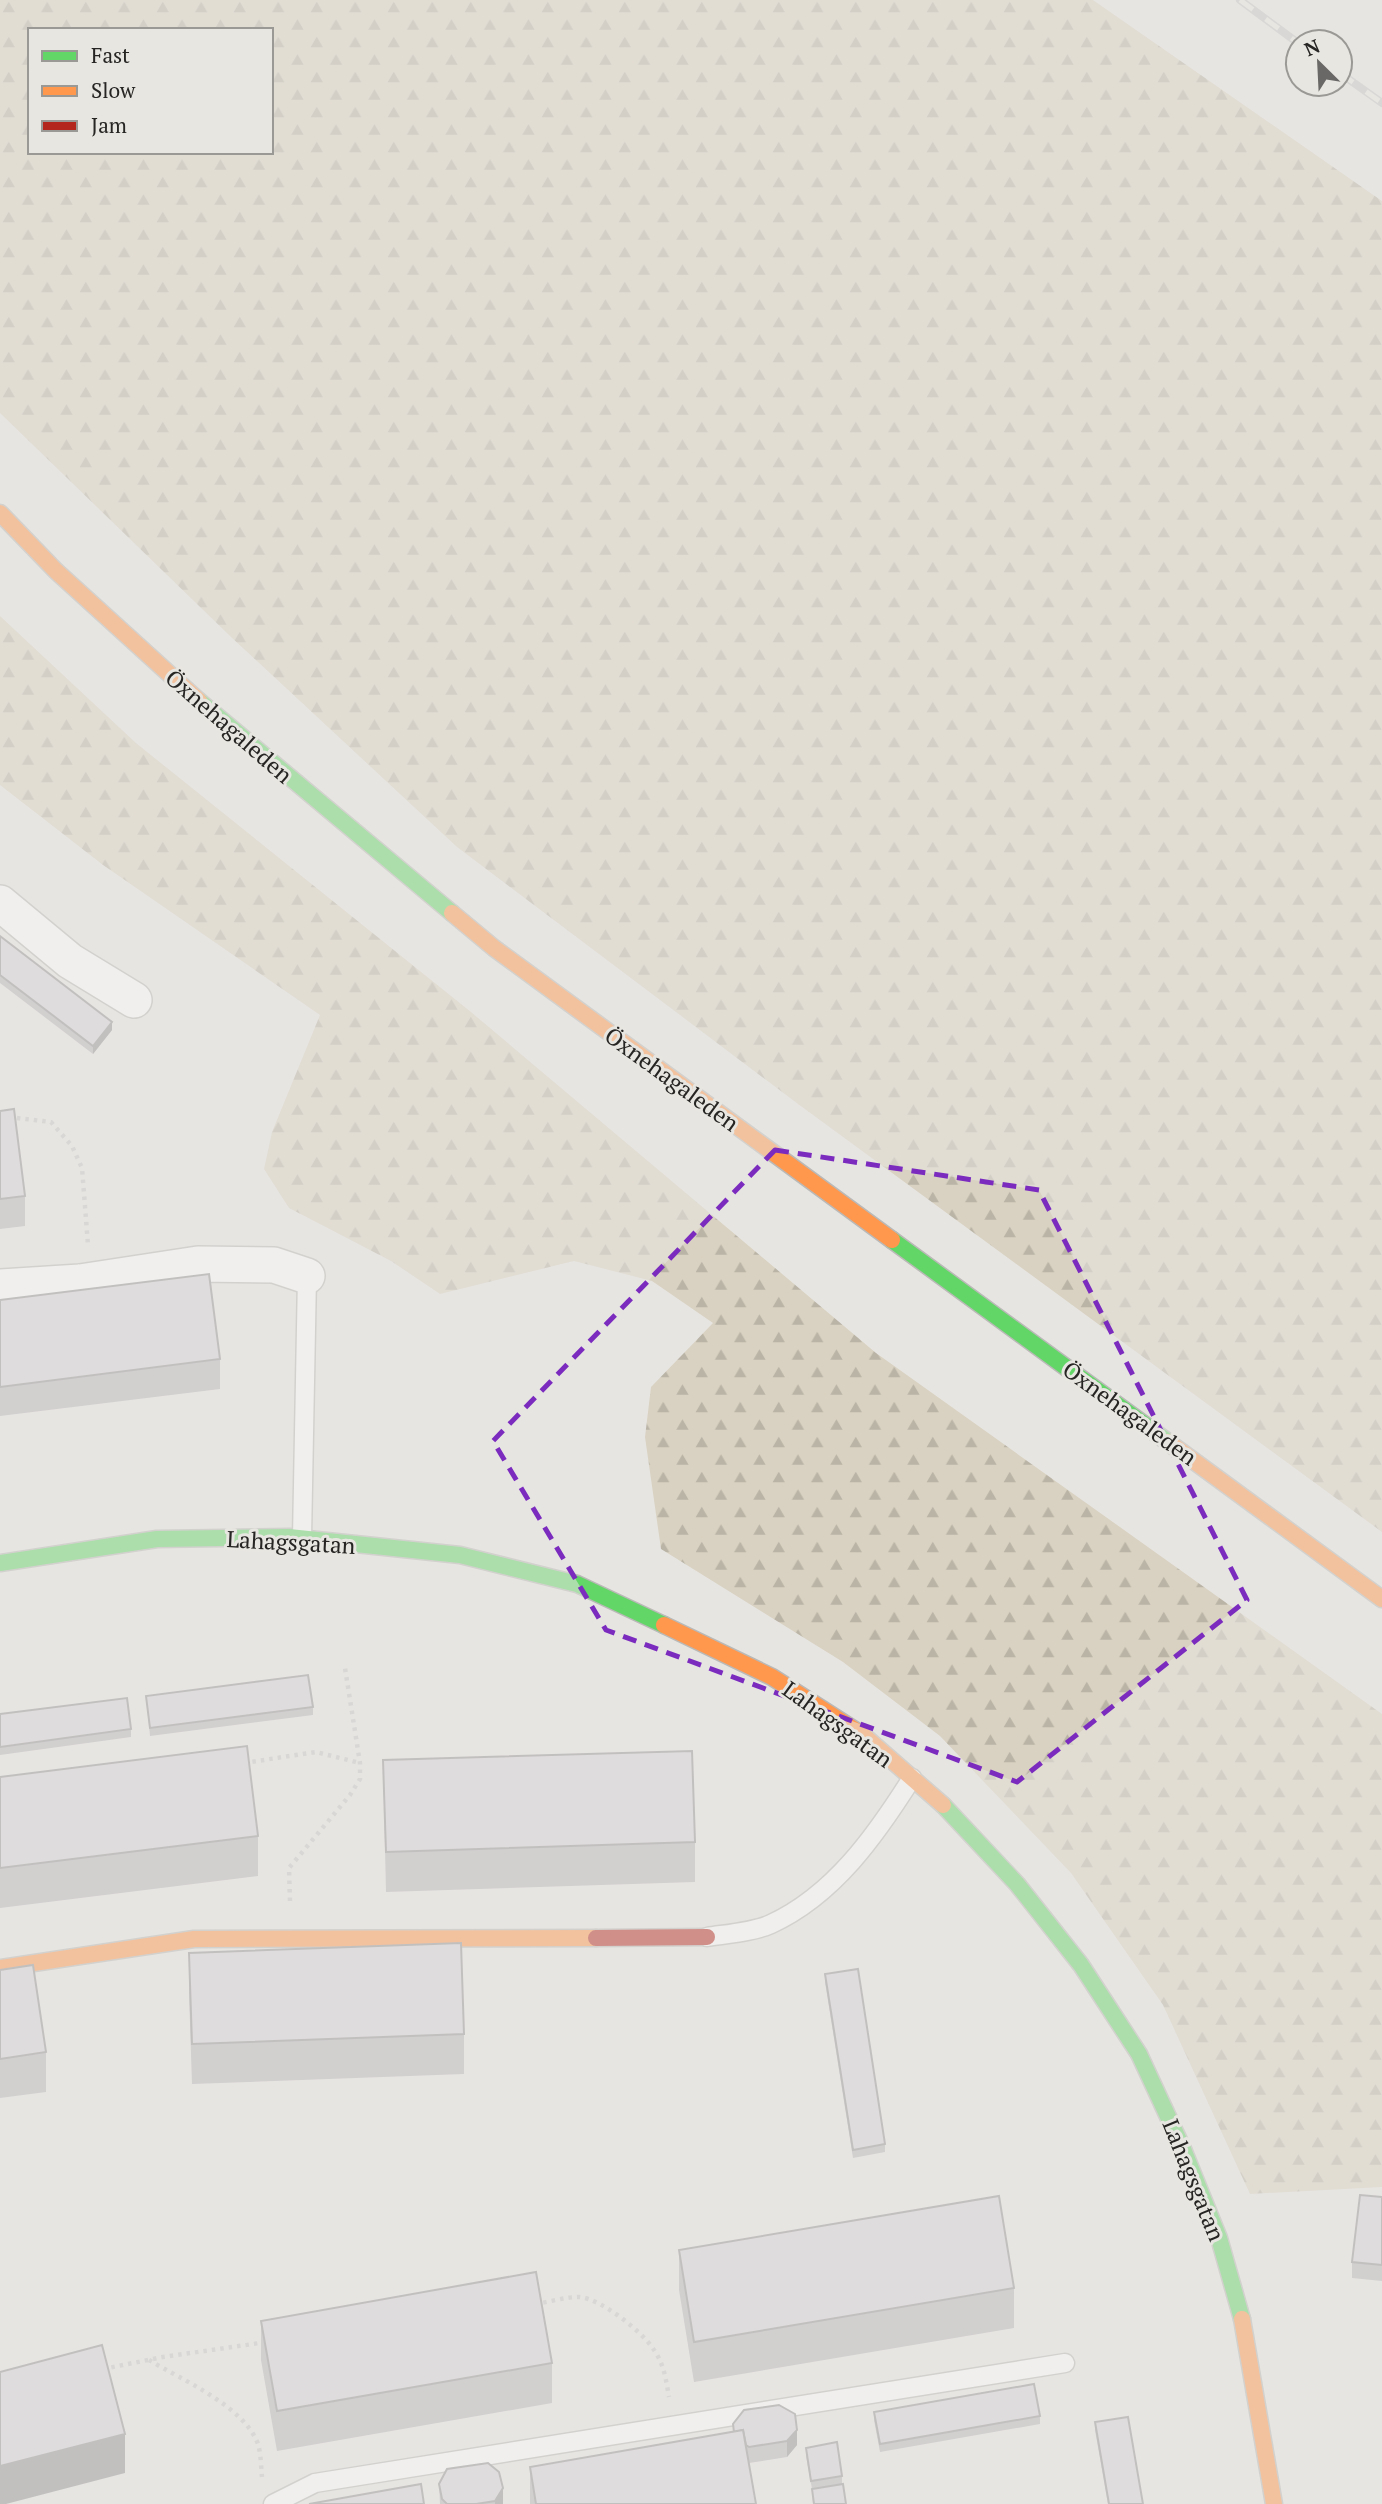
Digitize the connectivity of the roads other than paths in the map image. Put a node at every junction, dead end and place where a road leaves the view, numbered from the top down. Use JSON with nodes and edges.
{"nodes":[{"id":1,"x":0,"y":513,"type":"edge"},
{"id":2,"x":0,"y":903,"type":"edge"},
{"id":3,"x":134,"y":1000,"type":"dead end"},
{"id":4,"x":307,"y":1276,"type":"joint"},
{"id":5,"x":0,"y":1287,"type":"edge"},
{"id":6,"x":302,"y":1538,"type":"junction"},
{"id":7,"x":0,"y":1563,"type":"edge"},
{"id":8,"x":1382,"y":1599,"type":"edge"},
{"id":9,"x":912,"y":1778,"type":"junction"},
{"id":10,"x":707,"y":1937,"type":"joint"},
{"id":11,"x":0,"y":1968,"type":"edge"},
{"id":12,"x":1065,"y":2363,"type":"dead end"},
{"id":13,"x":273,"y":2504,"type":"edge"},
{"id":14,"x":1274,"y":2504,"type":"edge"}],
"edges":[{"from":1,"to":8,"type":"street","name":"Öxnehagaleden"},
{"from":2,"to":3,"type":"street"},
{"from":4,"to":5,"type":"street"},
{"from":4,"to":6,"type":"lane"},
{"from":6,"to":7,"type":"street","name":"Lahagsgatan"},
{"from":6,"to":9,"type":"street","name":"Lahagsgatan"},
{"from":9,"to":10,"type":"lane"},
{"from":9,"to":14,"type":"street","name":"Lahagsgatan"},
{"from":10,"to":11,"type":"street"},
{"from":12,"to":13,"type":"lane"}]}
